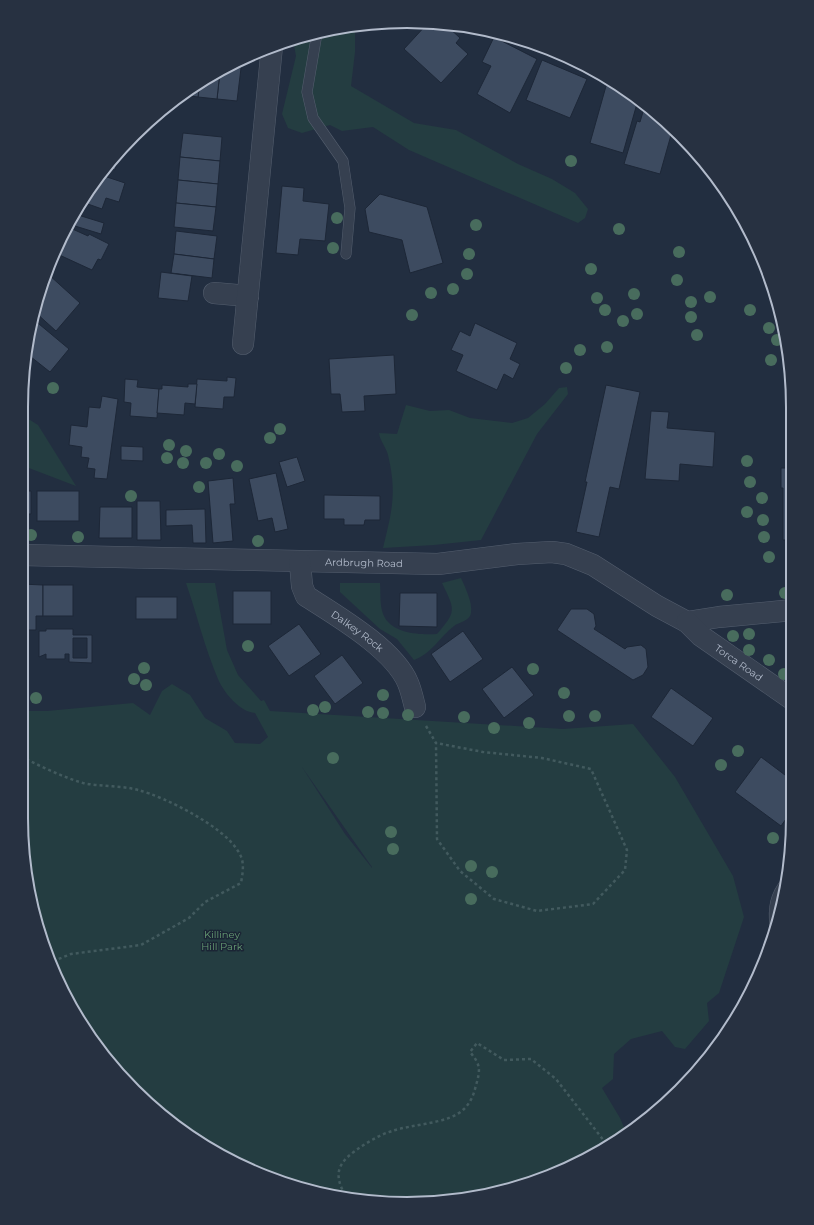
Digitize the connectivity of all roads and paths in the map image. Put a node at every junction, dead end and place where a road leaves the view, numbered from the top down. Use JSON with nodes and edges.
{"nodes":[{"id":1,"x":316,"y":39,"type":"edge"},
{"id":2,"x":271,"y":53,"type":"edge"},
{"id":3,"x":346,"y":254,"type":"dead end"},
{"id":4,"x":214,"y":293,"type":"dead end"},
{"id":5,"x":248,"y":296,"type":"junction"},
{"id":6,"x":243,"y":344,"type":"dead end"},
{"id":7,"x":28,"y":555,"type":"edge"},
{"id":8,"x":300,"y":562,"type":"junction"},
{"id":9,"x":786,"y":611,"type":"edge"},
{"id":10,"x":687,"y":622,"type":"junction"},
{"id":11,"x":786,"y":695,"type":"edge"},
{"id":12,"x":415,"y":706,"type":"joint"},
{"id":13,"x":436,"y":743,"type":"junction"},
{"id":14,"x":28,"y":760,"type":"edge"},
{"id":15,"x":779,"y":890,"type":"edge"},
{"id":16,"x":775,"y":908,"type":"edge"},
{"id":17,"x":56,"y":960,"type":"edge"},
{"id":18,"x":604,"y":1141,"type":"edge"},
{"id":19,"x":344,"y":1192,"type":"edge"}],
"edges":[{"from":1,"to":3,"type":"lane"},
{"from":2,"to":5,"type":"street"},
{"from":4,"to":5,"type":"street"},
{"from":5,"to":6,"type":"street"},
{"from":7,"to":8,"type":"street","name":"Ardbrugh Road"},
{"from":8,"to":10,"type":"street","name":"Ardbrugh Road"},
{"from":8,"to":12,"type":"street","name":"Dalkey Rock"},
{"from":9,"to":10,"type":"street"},
{"from":10,"to":11,"type":"street","name":"Torca Road"},
{"from":12,"to":13,"type":"path"},
{"from":13,"to":13,"type":"path"},
{"from":14,"to":17,"type":"path"},
{"from":15,"to":16,"type":"lane"},
{"from":18,"to":19,"type":"path"}]}
